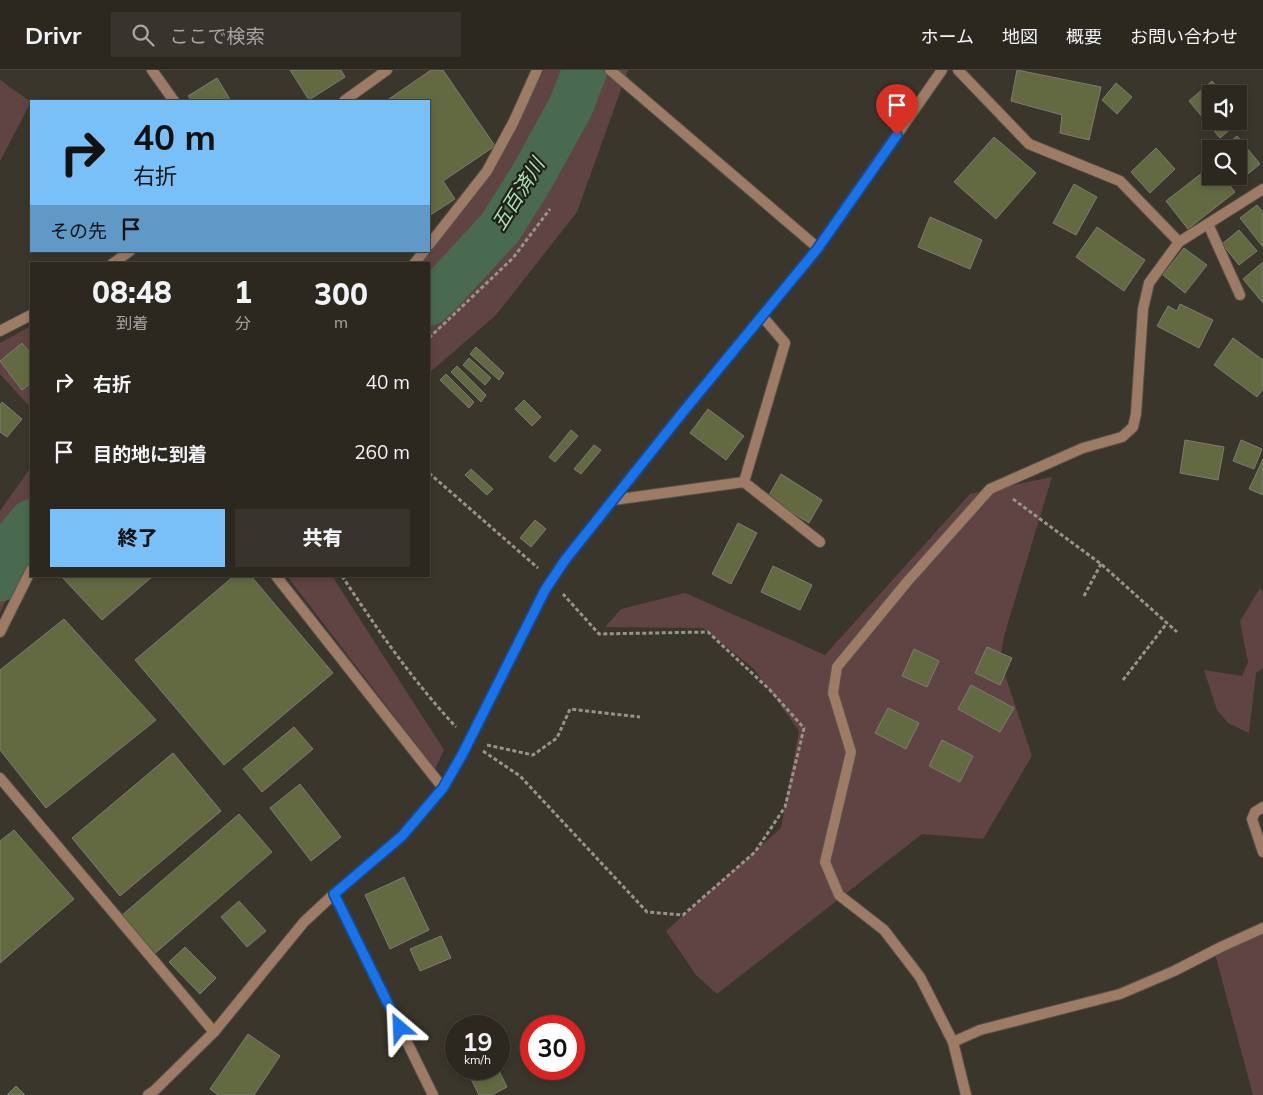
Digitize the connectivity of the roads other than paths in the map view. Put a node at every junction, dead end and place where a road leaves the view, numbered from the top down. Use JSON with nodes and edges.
{"nodes":[{"id":1,"x":152,"y":70,"type":"edge"},
{"id":2,"x":387,"y":70,"type":"edge"},
{"id":3,"x":537,"y":70,"type":"edge"},
{"id":4,"x":610,"y":70,"type":"edge"},
{"id":5,"x":942,"y":70,"type":"edge"},
{"id":6,"x":958,"y":70,"type":"edge"},
{"id":7,"x":173,"y":100,"type":"edge"},
{"id":8,"x":345,"y":100,"type":"edge"},
{"id":9,"x":1263,"y":189,"type":"edge"},
{"id":10,"x":1208,"y":224,"type":"junction"},
{"id":11,"x":1179,"y":242,"type":"junction"},
{"id":12,"x":430,"y":244,"type":"edge"},
{"id":13,"x":818,"y":248,"type":"junction"},
{"id":14,"x":129,"y":252,"type":"edge"},
{"id":15,"x":423,"y":252,"type":"edge"},
{"id":16,"x":115,"y":262,"type":"edge"},
{"id":17,"x":416,"y":262,"type":"edge"},
{"id":18,"x":1240,"y":295,"type":"dead end"},
{"id":19,"x":30,"y":316,"type":"edge"},
{"id":20,"x":762,"y":316,"type":"junction"},
{"id":21,"x":0,"y":331,"type":"edge"},
{"id":22,"x":744,"y":482,"type":"junction"},
{"id":23,"x":613,"y":500,"type":"junction"},
{"id":24,"x":820,"y":542,"type":"dead end"},
{"id":25,"x":30,"y":572,"type":"edge"},
{"id":26,"x":277,"y":577,"type":"edge"},
{"id":27,"x":0,"y":632,"type":"edge"},
{"id":28,"x":0,"y":778,"type":"edge"},
{"id":29,"x":443,"y":788,"type":"junction"},
{"id":30,"x":1263,"y":807,"type":"edge"},
{"id":31,"x":1263,"y":852,"type":"edge"},
{"id":32,"x":334,"y":894,"type":"junction"},
{"id":33,"x":1263,"y":928,"type":"edge"},
{"id":34,"x":214,"y":1032,"type":"junction"},
{"id":35,"x":953,"y":1042,"type":"junction"},
{"id":36,"x":152,"y":1094,"type":"edge"},
{"id":37,"x":433,"y":1095,"type":"edge"},
{"id":38,"x":966,"y":1095,"type":"edge"}],
"edges":[{"from":1,"to":7,"type":"street"},
{"from":2,"to":8,"type":"street"},
{"from":3,"to":12,"type":"street"},
{"from":4,"to":13,"type":"street"},
{"from":5,"to":13,"type":"street"},
{"from":6,"to":11,"type":"street"},
{"from":9,"to":10,"type":"street"},
{"from":10,"to":11,"type":"street"},
{"from":10,"to":18,"type":"street"},
{"from":11,"to":35,"type":"street"},
{"from":13,"to":20,"type":"street"},
{"from":14,"to":16,"type":"street"},
{"from":15,"to":17,"type":"street"},
{"from":19,"to":21,"type":"street"},
{"from":20,"to":22,"type":"street"},
{"from":20,"to":23,"type":"street"},
{"from":22,"to":23,"type":"street"},
{"from":22,"to":24,"type":"street"},
{"from":23,"to":29,"type":"street"},
{"from":25,"to":27,"type":"street"},
{"from":26,"to":29,"type":"street"},
{"from":28,"to":34,"type":"street"},
{"from":29,"to":32,"type":"street"},
{"from":30,"to":31,"type":"street"},
{"from":32,"to":34,"type":"street"},
{"from":32,"to":37,"type":"street"},
{"from":33,"to":35,"type":"street"},
{"from":34,"to":36,"type":"street"},
{"from":35,"to":38,"type":"street"}]}
